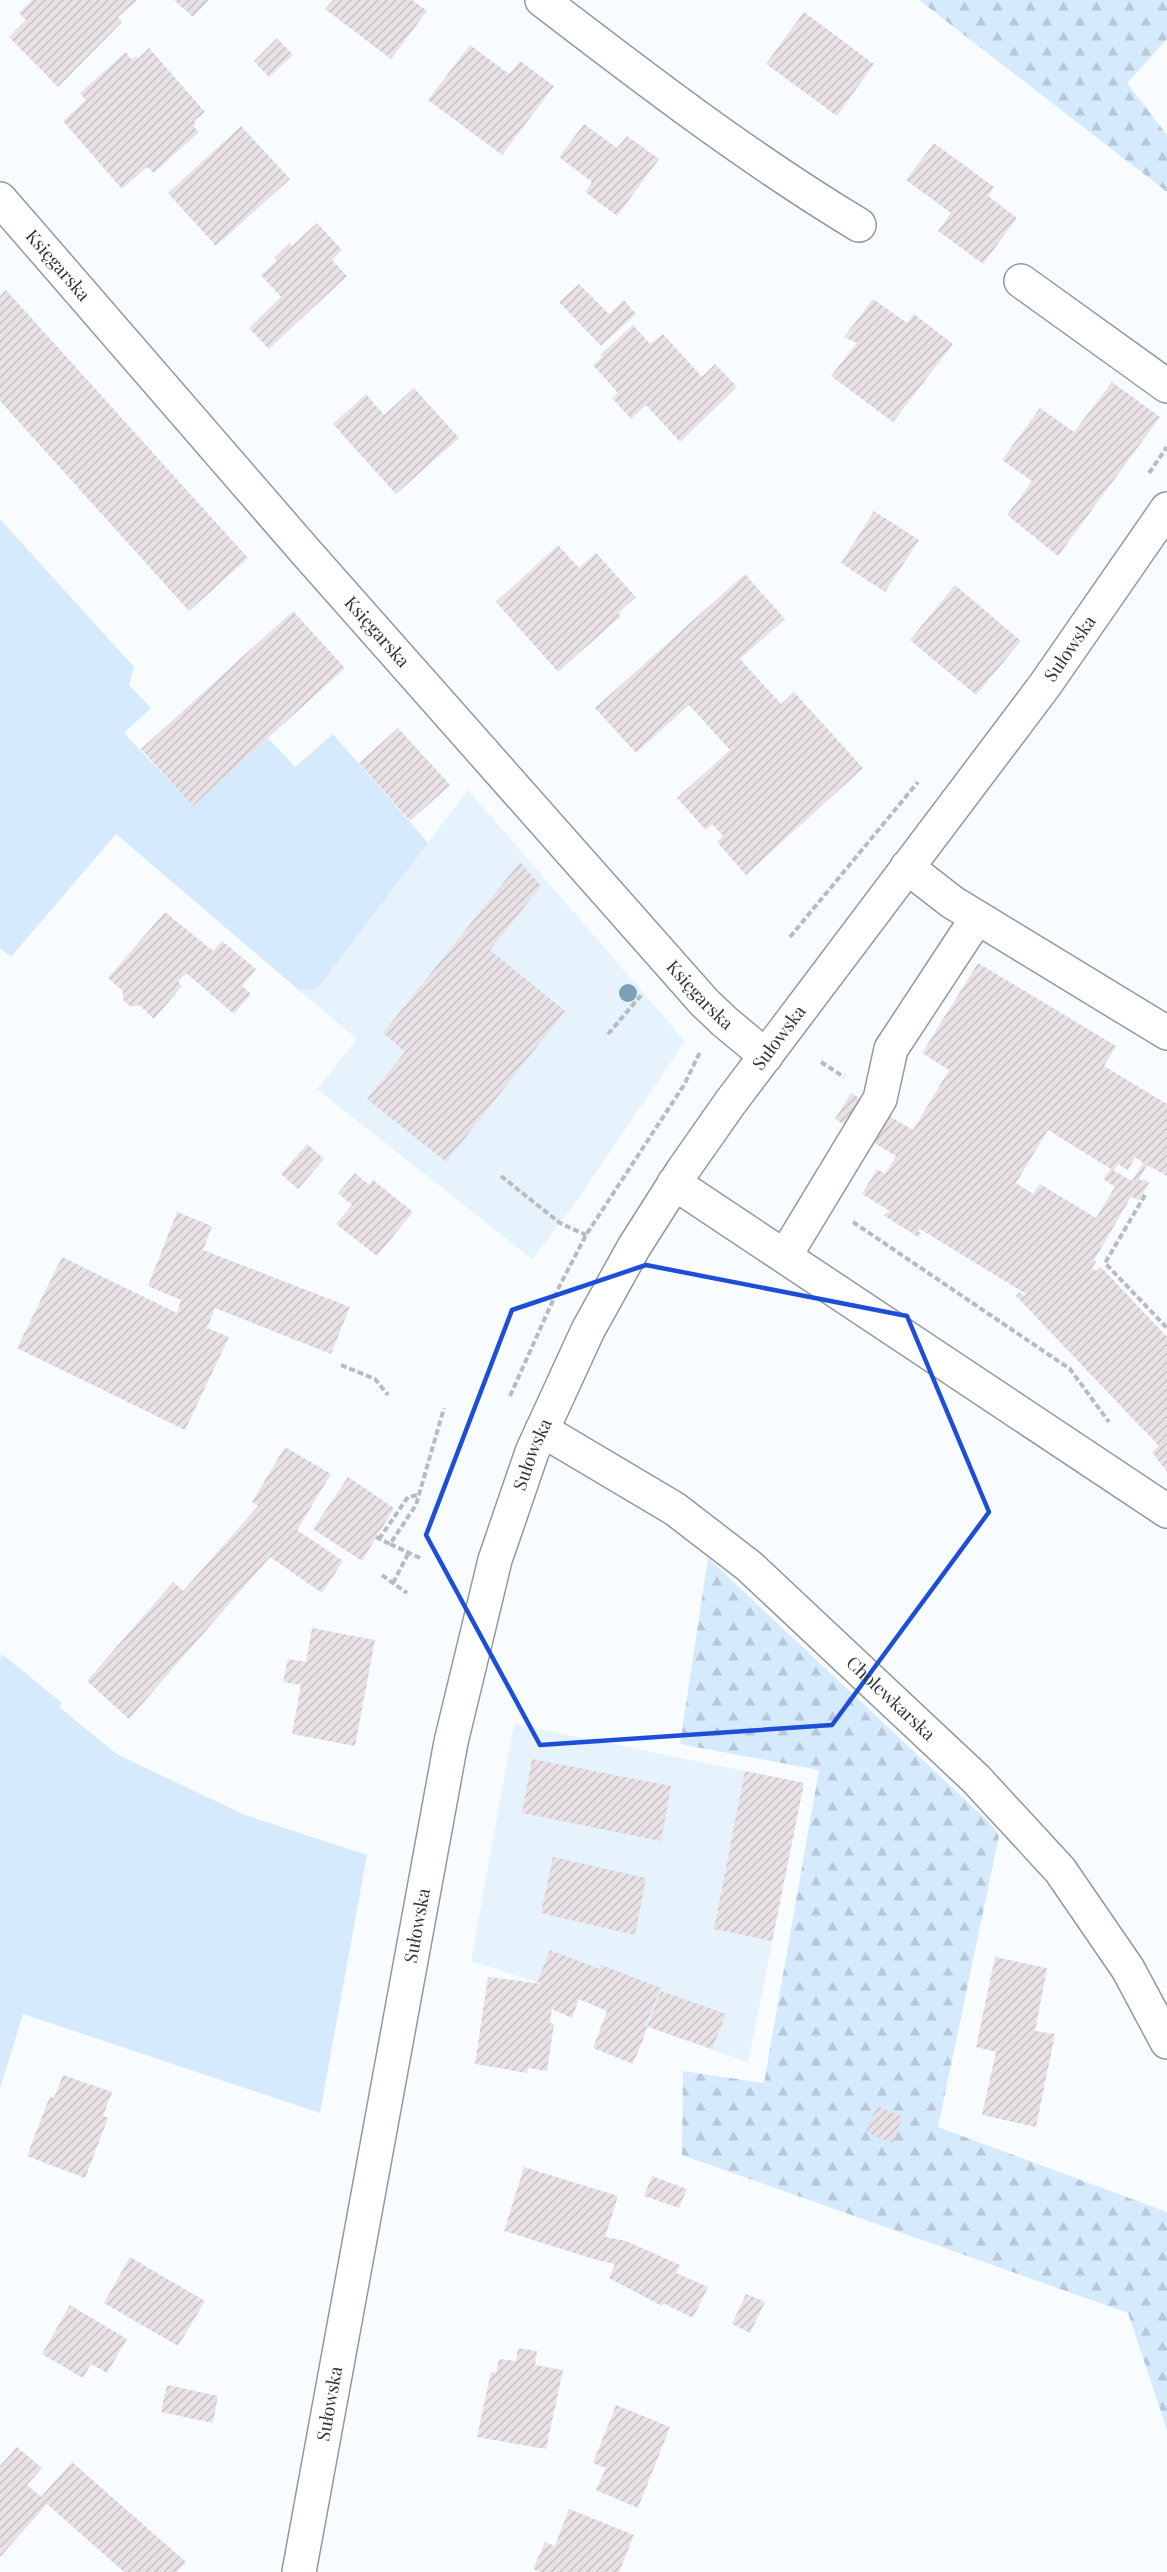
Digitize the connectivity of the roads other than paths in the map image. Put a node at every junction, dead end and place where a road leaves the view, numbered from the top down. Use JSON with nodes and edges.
{"nodes":[{"id":1,"x":542,"y":0,"type":"edge"},
{"id":2,"x":0,"y":199,"type":"edge"},
{"id":3,"x":859,"y":225,"type":"dead end"},
{"id":4,"x":1021,"y":281,"type":"dead end"},
{"id":5,"x":1167,"y":386,"type":"edge"},
{"id":6,"x":1167,"y":509,"type":"edge"},
{"id":7,"x":907,"y":867,"type":"junction"},
{"id":8,"x":977,"y":918,"type":"junction"},
{"id":9,"x":1167,"y":1033,"type":"edge"},
{"id":10,"x":766,"y":1056,"type":"junction"},
{"id":11,"x":674,"y":1183,"type":"junction"},
{"id":12,"x":785,"y":1256,"type":"junction"},
{"id":13,"x":542,"y":1430,"type":"junction"},
{"id":14,"x":1167,"y":1511,"type":"edge"},
{"id":15,"x":1167,"y":2042,"type":"edge"},
{"id":16,"x":299,"y":2572,"type":"edge"}],
"edges":[{"from":1,"to":3,"type":"main road"},
{"from":2,"to":10,"type":"main road","name":"Księgarska"},
{"from":4,"to":5,"type":"main road"},
{"from":6,"to":7,"type":"main road","name":"Sułowska"},
{"from":7,"to":8,"type":"main road"},
{"from":7,"to":10,"type":"main road","name":"Sułowska"},
{"from":8,"to":9,"type":"main road"},
{"from":8,"to":12,"type":"main road"},
{"from":10,"to":11,"type":"main road","name":"Sułowska"},
{"from":11,"to":12,"type":"main road"},
{"from":11,"to":13,"type":"main road","name":"Sułowska"},
{"from":12,"to":14,"type":"main road"},
{"from":13,"to":15,"type":"main road","name":"Cholewkarska"},
{"from":13,"to":16,"type":"main road","name":"Sułowska"}]}
